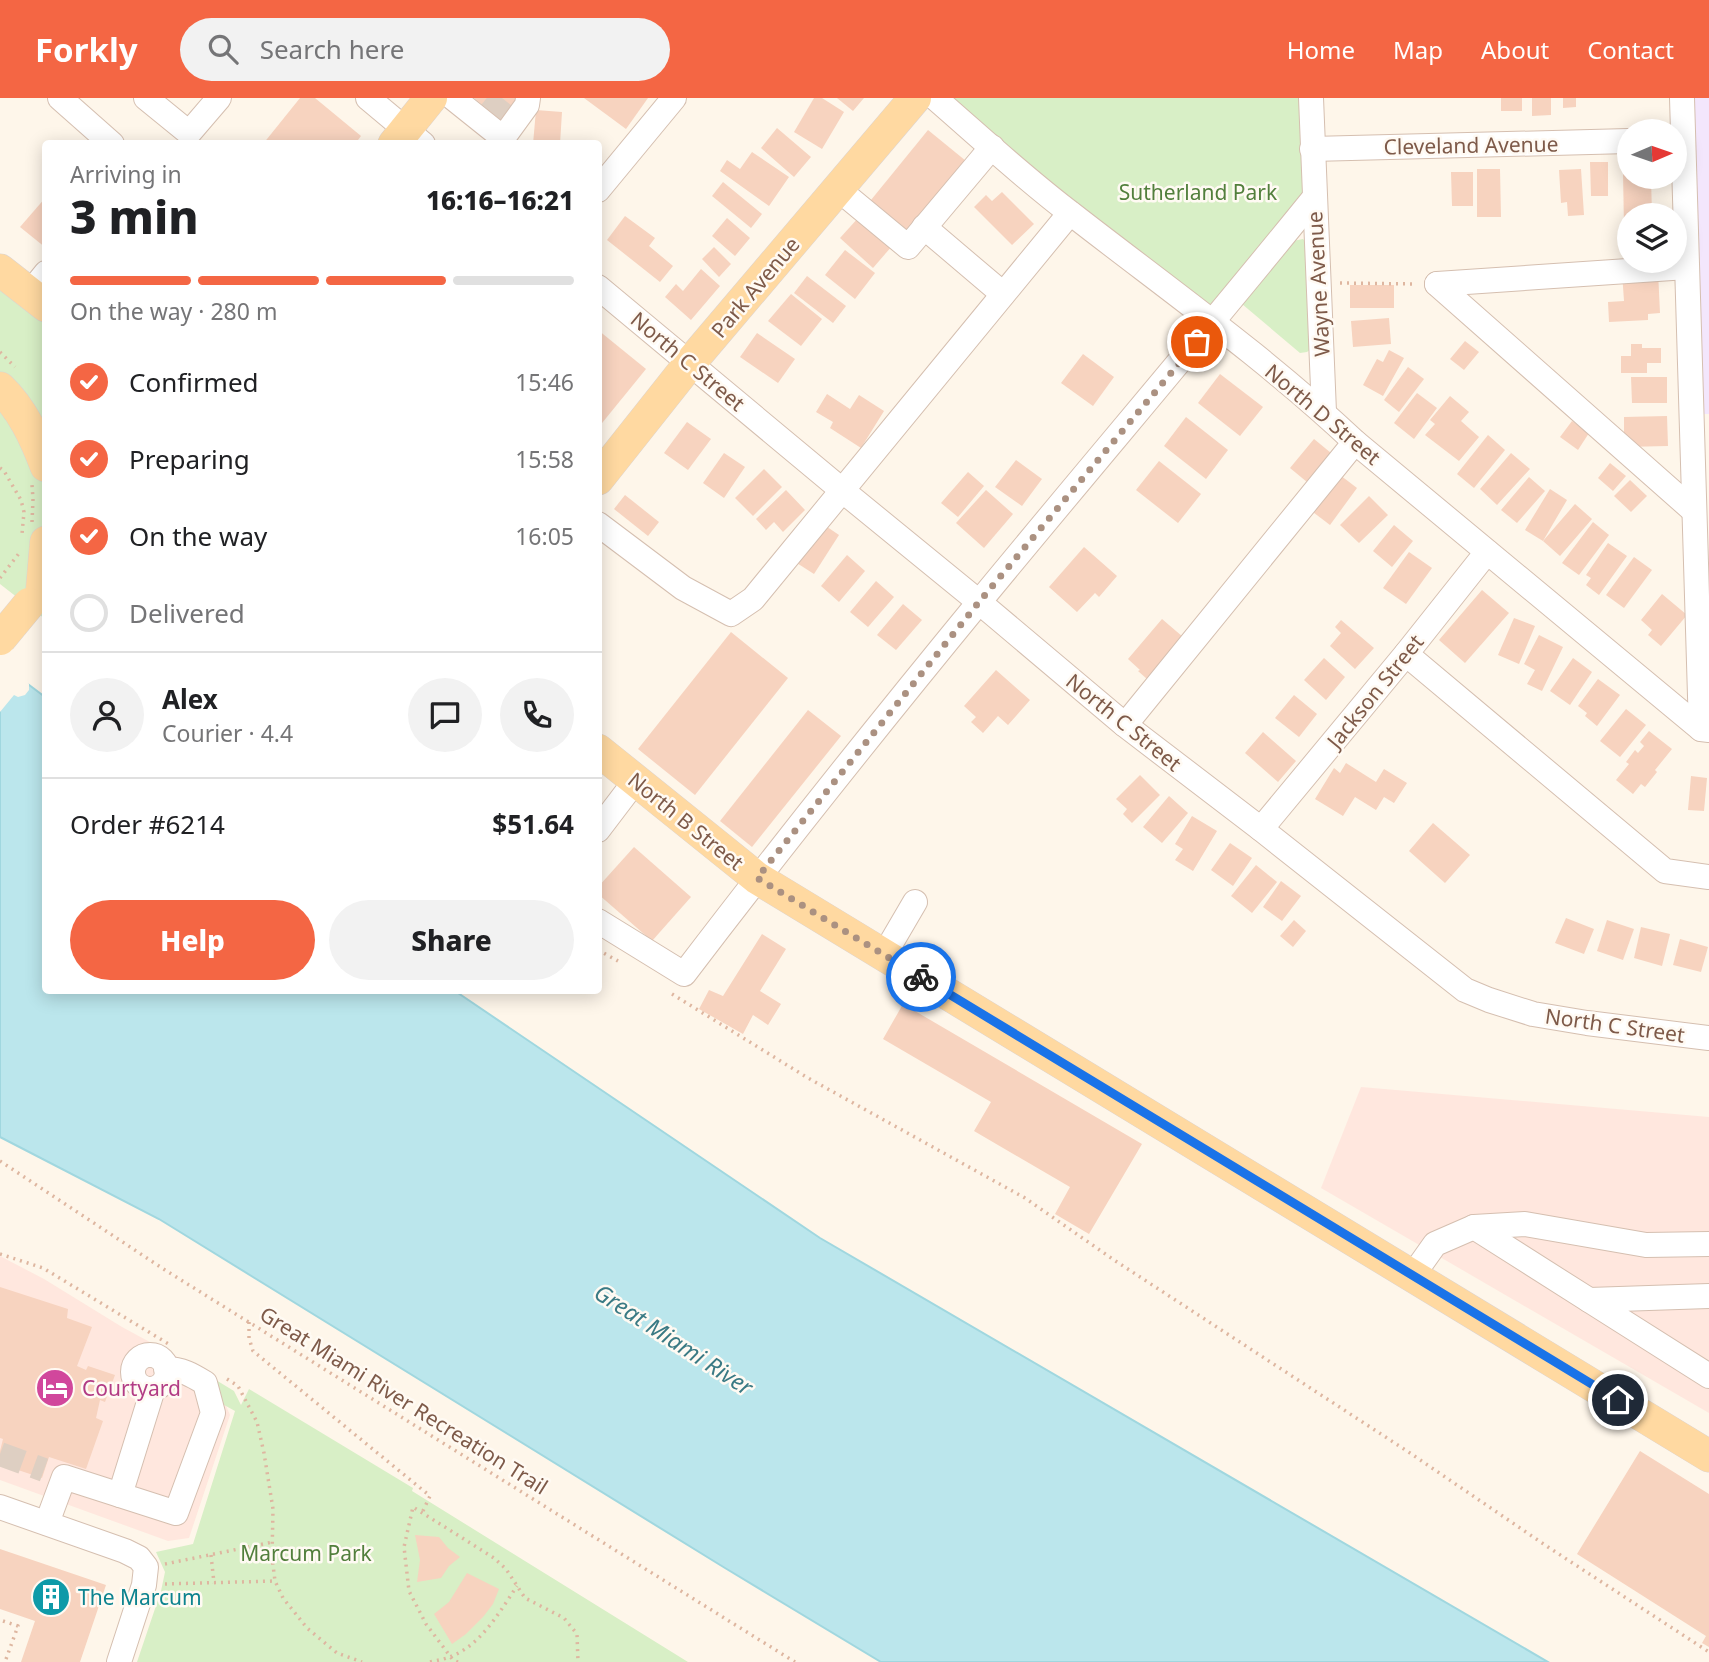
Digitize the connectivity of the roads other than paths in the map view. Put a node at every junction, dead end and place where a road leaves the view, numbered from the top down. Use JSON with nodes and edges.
{"nodes":[{"id":1,"x":60,"y":98,"type":"edge"},
{"id":2,"x":146,"y":98,"type":"edge"},
{"id":3,"x":219,"y":98,"type":"edge"},
{"id":4,"x":368,"y":98,"type":"edge"},
{"id":5,"x":432,"y":98,"type":"edge"},
{"id":6,"x":528,"y":98,"type":"edge"},
{"id":7,"x":674,"y":98,"type":"edge"},
{"id":8,"x":915,"y":98,"type":"edge"},
{"id":9,"x":935,"y":98,"type":"edge"},
{"id":10,"x":1311,"y":98,"type":"edge"},
{"id":11,"x":1682,"y":98,"type":"edge"},
{"id":12,"x":462,"y":101,"type":"edge"},
{"id":13,"x":1680,"y":119,"type":"edge"},
{"id":14,"x":494,"y":132,"type":"edge"},
{"id":15,"x":185,"y":138,"type":"edge"},
{"id":16,"x":408,"y":139,"type":"edge"},
{"id":17,"x":107,"y":140,"type":"edge"},
{"id":18,"x":1617,"y":141,"type":"edge"},
{"id":19,"x":992,"y":147,"type":"junction"},
{"id":20,"x":1312,"y":149,"type":"junction"},
{"id":21,"x":602,"y":182,"type":"edge"},
{"id":22,"x":838,"y":190,"type":"junction"},
{"id":23,"x":1314,"y":198,"type":"junction"},
{"id":24,"x":1070,"y":213,"type":"junction"},
{"id":25,"x":925,"y":227,"type":"junction"},
{"id":26,"x":1687,"y":267,"type":"edge"},
{"id":27,"x":0,"y":270,"type":"edge"},
{"id":28,"x":1617,"y":272,"type":"edge"},
{"id":29,"x":602,"y":290,"type":"edge"},
{"id":30,"x":40,"y":291,"type":"edge"},
{"id":31,"x":1003,"y":294,"type":"junction"},
{"id":32,"x":1213,"y":322,"type":"junction"},
{"id":33,"x":691,"y":363,"type":"junction"},
{"id":34,"x":0,"y":387,"type":"edge"},
{"id":35,"x":1324,"y":412,"type":"junction"},
{"id":36,"x":1701,"y":414,"type":"edge"},
{"id":37,"x":1355,"y":442,"type":"junction"},
{"id":38,"x":38,"y":472,"type":"edge"},
{"id":39,"x":602,"y":474,"type":"edge"},
{"id":40,"x":842,"y":491,"type":"junction"},
{"id":41,"x":1694,"y":511,"type":"junction"},
{"id":42,"x":602,"y":527,"type":"edge"},
{"id":43,"x":30,"y":539,"type":"edge"},
{"id":44,"x":1487,"y":552,"type":"junction"},
{"id":45,"x":1703,"y":580,"type":"edge"},
{"id":46,"x":41,"y":591,"type":"edge"},
{"id":47,"x":979,"y":602,"type":"junction"},
{"id":48,"x":0,"y":639,"type":"edge"},
{"id":49,"x":1406,"y":654,"type":"junction"},
{"id":50,"x":1125,"y":725,"type":"junction"},
{"id":51,"x":1705,"y":729,"type":"edge"},
{"id":52,"x":602,"y":753,"type":"edge"},
{"id":53,"x":635,"y":780,"type":"junction"},
{"id":54,"x":602,"y":825,"type":"edge"},
{"id":55,"x":1261,"y":830,"type":"junction"},
{"id":56,"x":1709,"y":877,"type":"edge"},
{"id":57,"x":757,"y":878,"type":"junction"},
{"id":58,"x":915,"y":902,"type":"dead end"},
{"id":59,"x":602,"y":924,"type":"edge"},
{"id":60,"x":884,"y":955,"type":"junction"},
{"id":61,"x":1709,"y":1038,"type":"edge"},
{"id":62,"x":1475,"y":1227,"type":"junction"},
{"id":63,"x":1709,"y":1244,"type":"edge"},
{"id":64,"x":1413,"y":1275,"type":"junction"},
{"id":65,"x":1709,"y":1296,"type":"edge"},
{"id":66,"x":1589,"y":1300,"type":"junction"},
{"id":67,"x":1709,"y":1376,"type":"edge"},
{"id":68,"x":1709,"y":1456,"type":"edge"},
{"id":69,"x":120,"y":1495,"type":"junction"},
{"id":70,"x":0,"y":1507,"type":"edge"},
{"id":71,"x":47,"y":1523,"type":"junction"},
{"id":72,"x":119,"y":1662,"type":"edge"}],
"edges":[{"from":1,"to":17,"type":"street"},
{"from":2,"to":15,"type":"street"},
{"from":3,"to":15,"type":"street"},
{"from":4,"to":16,"type":"street"},
{"from":5,"to":16,"type":"main road"},
{"from":6,"to":14,"type":"street"},
{"from":7,"to":21,"type":"street"},
{"from":8,"to":22,"type":"main road","name":"Park Avenue"},
{"from":9,"to":19,"type":"street","name":"North D Street"},
{"from":10,"to":20,"type":"street","name":"Wayne Avenue"},
{"from":11,"to":13,"type":"street"},
{"from":12,"to":14,"type":"street"},
{"from":18,"to":20,"type":"street","name":"Cleveland Avenue"},
{"from":19,"to":24,"type":"street","name":"North D Street"},
{"from":19,"to":25,"type":"street"},
{"from":20,"to":23,"type":"street","name":"Wayne Avenue"},
{"from":22,"to":25,"type":"street"},
{"from":22,"to":33,"type":"main road","name":"Park Avenue"},
{"from":23,"to":32,"type":"street","name":"Wayne Avenue"},
{"from":23,"to":35,"type":"street","name":"Wayne Avenue"},
{"from":24,"to":31,"type":"street"},
{"from":24,"to":32,"type":"street","name":"North D Street"},
{"from":25,"to":31,"type":"street"},
{"from":26,"to":36,"type":"street"},
{"from":27,"to":30,"type":"main road"},
{"from":28,"to":41,"type":"street"},
{"from":29,"to":33,"type":"street","name":"North C Street"},
{"from":31,"to":40,"type":"street"},
{"from":32,"to":35,"type":"street","name":"North D Street"},
{"from":32,"to":47,"type":"street","name":"Wayne Avenue"},
{"from":33,"to":39,"type":"main road","name":"Park Avenue"},
{"from":33,"to":40,"type":"street","name":"North C Street"},
{"from":34,"to":38,"type":"main road"},
{"from":35,"to":37,"type":"street","name":"North D Street"},
{"from":36,"to":41,"type":"street"},
{"from":37,"to":44,"type":"street","name":"North D Street"},
{"from":37,"to":50,"type":"street"},
{"from":40,"to":42,"type":"street"},
{"from":40,"to":47,"type":"street","name":"North C Street"},
{"from":41,"to":45,"type":"street"},
{"from":43,"to":46,"type":"main road"},
{"from":44,"to":49,"type":"street","name":"Jackson Street"},
{"from":44,"to":51,"type":"street","name":"North D Street"},
{"from":45,"to":51,"type":"street"},
{"from":46,"to":48,"type":"main road","bridge":true},
{"from":47,"to":50,"type":"street","name":"North C Street"},
{"from":47,"to":57,"type":"street","name":"Wayne Avenue"},
{"from":49,"to":55,"type":"street","name":"Jackson Street"},
{"from":49,"to":56,"type":"street"},
{"from":50,"to":55,"type":"street","name":"North C Street"},
{"from":52,"to":53,"type":"main road","name":"North B Street"},
{"from":53,"to":54,"type":"street"},
{"from":53,"to":57,"type":"main road","name":"North B Street"},
{"from":55,"to":61,"type":"street","name":"North C Street"},
{"from":57,"to":59,"type":"street","name":"Wayne Avenue"},
{"from":57,"to":60,"type":"main road","name":"North B Street"},
{"from":58,"to":60,"type":"street"},
{"from":60,"to":64,"type":"main road","name":"North B Street"},
{"from":62,"to":63,"type":"street"},
{"from":62,"to":64,"type":"street"},
{"from":62,"to":66,"type":"street"},
{"from":64,"to":68,"type":"main road","name":"North B Street"},
{"from":65,"to":66,"type":"street"},
{"from":66,"to":67,"type":"street"},
{"from":69,"to":69,"type":"street"},
{"from":69,"to":71,"type":"street"},
{"from":70,"to":71,"type":"street"},
{"from":71,"to":72,"type":"street"}]}
